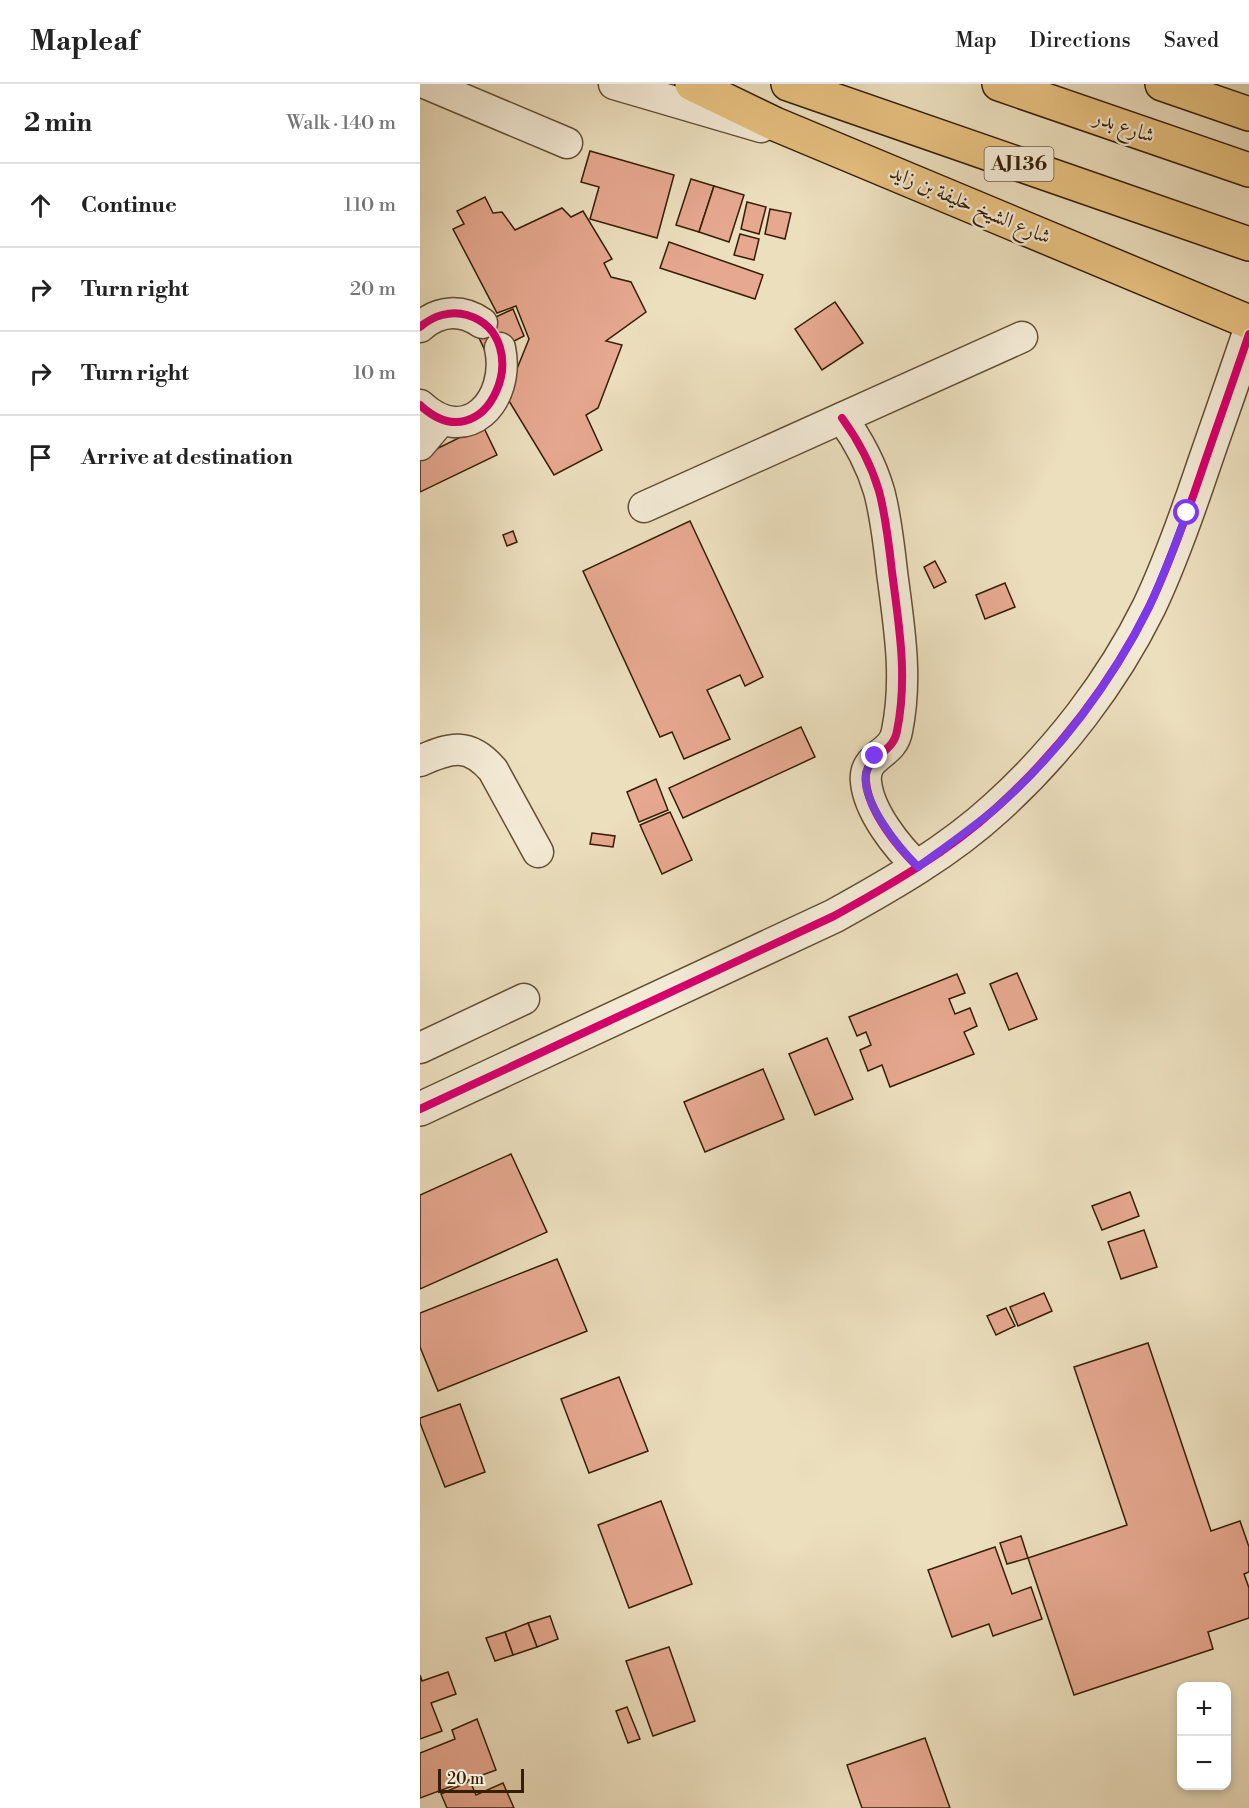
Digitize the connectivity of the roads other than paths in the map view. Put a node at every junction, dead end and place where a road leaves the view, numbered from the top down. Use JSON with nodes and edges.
{"nodes":[{"id":1,"x":427,"y":84,"type":"edge"},
{"id":2,"x":614,"y":84,"type":"edge"},
{"id":3,"x":692,"y":84,"type":"edge"},
{"id":4,"x":788,"y":84,"type":"edge"},
{"id":5,"x":999,"y":84,"type":"edge"},
{"id":6,"x":1162,"y":84,"type":"edge"},
{"id":7,"x":1249,"y":114,"type":"edge"},
{"id":8,"x":567,"y":143,"type":"dead end"},
{"id":9,"x":824,"y":143,"type":"junction"},
{"id":10,"x":1249,"y":171,"type":"edge"},
{"id":11,"x":1249,"y":244,"type":"edge"},
{"id":12,"x":1249,"y":322,"type":"edge"},
{"id":13,"x":482,"y":323,"type":"dead end"},
{"id":14,"x":420,"y":327,"type":"edge"},
{"id":15,"x":1249,"y":334,"type":"edge"},
{"id":16,"x":1022,"y":337,"type":"dead end"},
{"id":17,"x":500,"y":348,"type":"dead end"},
{"id":18,"x":431,"y":412,"type":"edge"},
{"id":19,"x":842,"y":418,"type":"junction"},
{"id":20,"x":420,"y":445,"type":"edge"},
{"id":21,"x":644,"y":507,"type":"dead end"},
{"id":22,"x":420,"y":761,"type":"edge"},
{"id":23,"x":538,"y":852,"type":"dead end"},
{"id":24,"x":918,"y":867,"type":"junction"},
{"id":25,"x":524,"y":999,"type":"dead end"},
{"id":26,"x":420,"y":1048,"type":"edge"},
{"id":27,"x":420,"y":1109,"type":"edge"}],
"edges":[{"from":1,"to":8,"type":"street"},
{"from":2,"to":9,"type":"street"},
{"from":3,"to":9,"type":"main road","name":"شارع الشيخ خليفة بن زايد"},
{"from":4,"to":11,"type":"main road","number":"AJ136"},
{"from":5,"to":10,"type":"main road","name":"شارع بدر"},
{"from":6,"to":7,"type":"main road"},
{"from":9,"to":12,"type":"main road","name":"شارع الشيخ خليفة بن زايد"},
{"from":13,"to":14,"type":"street"},
{"from":15,"to":24,"type":"street"},
{"from":16,"to":19,"type":"street"},
{"from":17,"to":18,"type":"street"},
{"from":18,"to":20,"type":"street"},
{"from":19,"to":21,"type":"street"},
{"from":19,"to":24,"type":"street"},
{"from":22,"to":23,"type":"street"},
{"from":24,"to":27,"type":"street"},
{"from":25,"to":26,"type":"street"}]}
